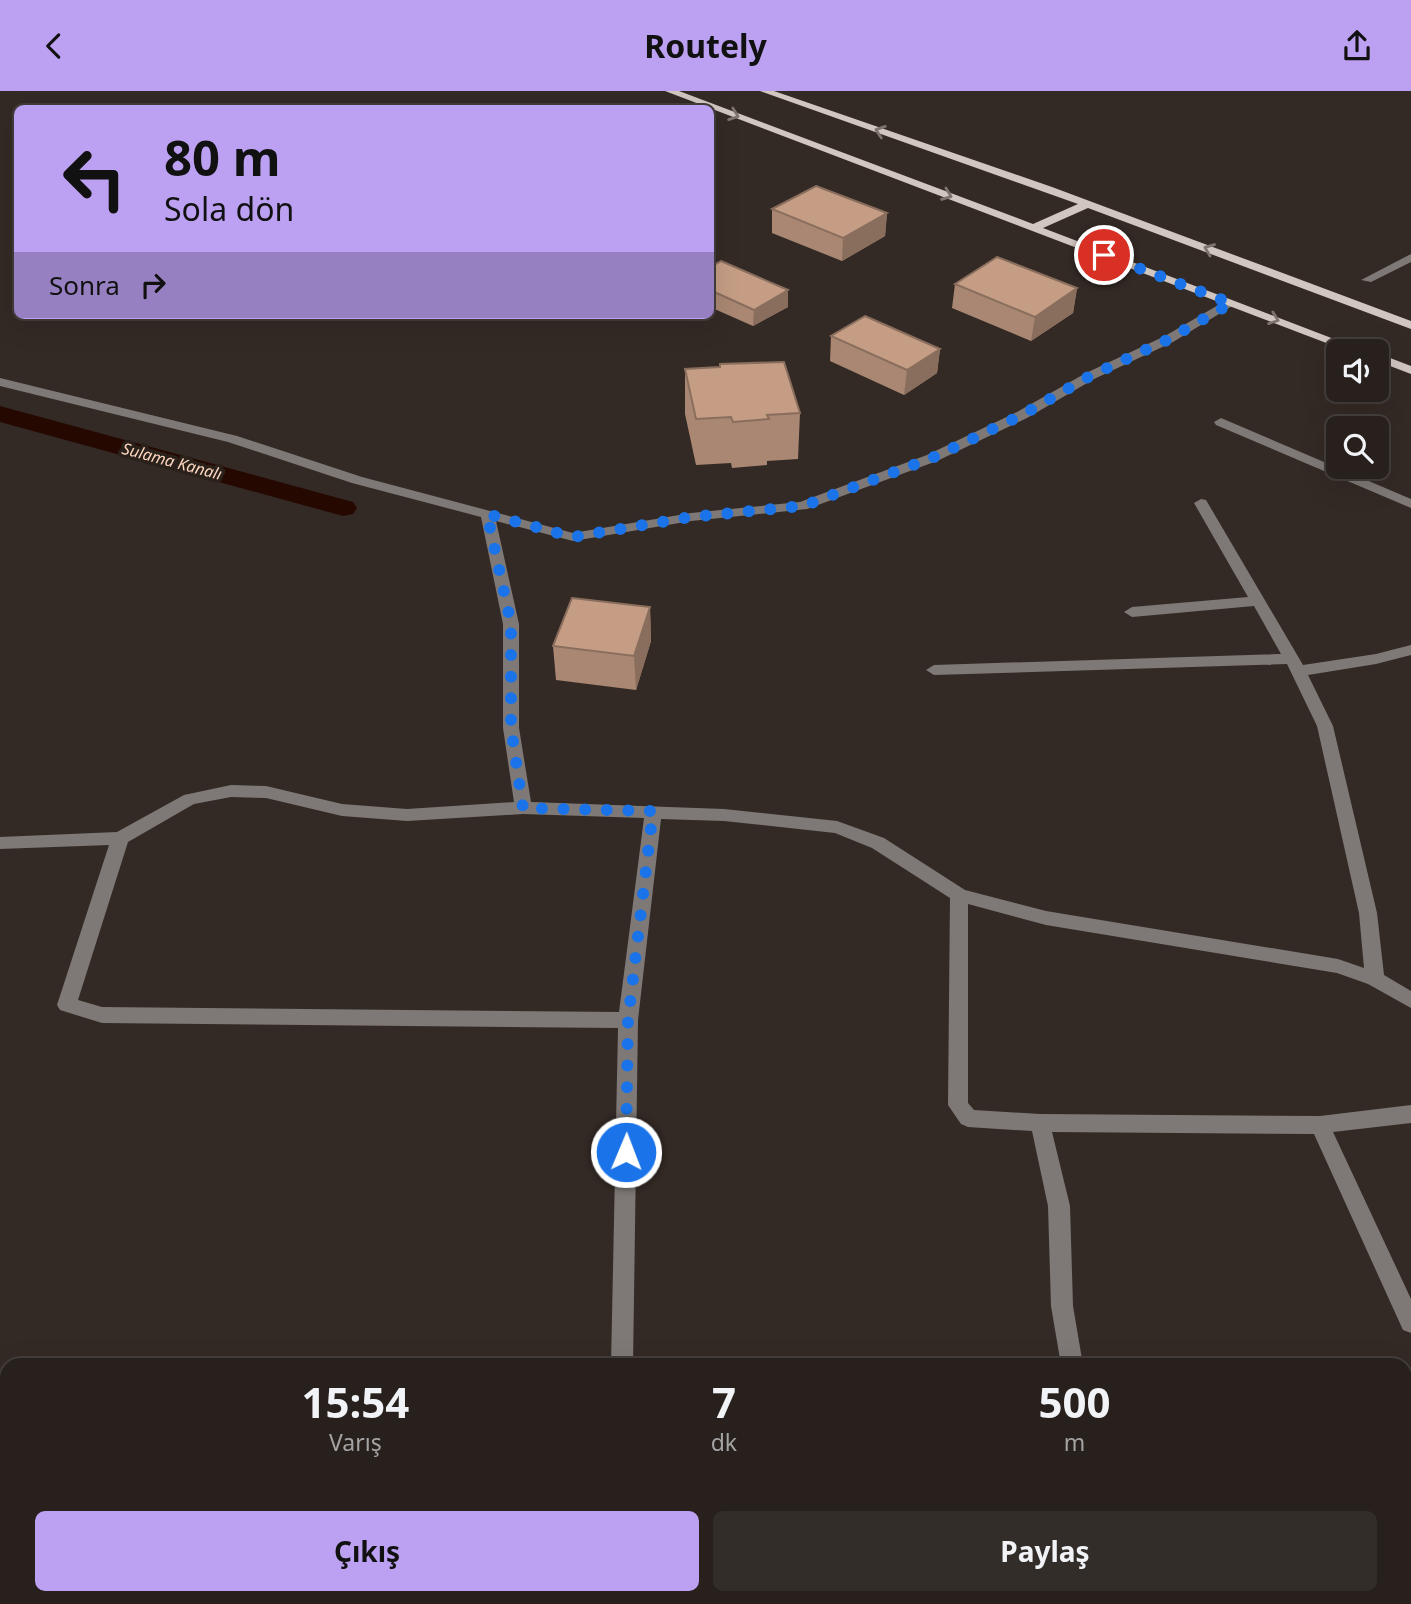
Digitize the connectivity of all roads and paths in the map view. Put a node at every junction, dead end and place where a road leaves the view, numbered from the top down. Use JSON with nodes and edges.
{"nodes":[{"id":1,"x":670,"y":91,"type":"edge"},
{"id":2,"x":765,"y":91,"type":"edge"},
{"id":3,"x":707,"y":105,"type":"edge"},
{"id":4,"x":714,"y":108,"type":"edge"},
{"id":5,"x":1087,"y":204,"type":"junction"},
{"id":6,"x":1034,"y":228,"type":"junction"},
{"id":7,"x":1411,"y":257,"type":"edge"},
{"id":8,"x":1367,"y":280,"type":"dead end"},
{"id":9,"x":1231,"y":303,"type":"junction"},
{"id":10,"x":1411,"y":325,"type":"edge"},
{"id":11,"x":1327,"y":339,"type":"edge"},
{"id":12,"x":1389,"y":362,"type":"edge"},
{"id":13,"x":1411,"y":370,"type":"edge"},
{"id":14,"x":0,"y":381,"type":"edge"},
{"id":15,"x":1221,"y":422,"type":"dead end"},
{"id":16,"x":1201,"y":503,"type":"dead end"},
{"id":17,"x":1411,"y":504,"type":"edge"},
{"id":18,"x":487,"y":514,"type":"junction"},
{"id":19,"x":1258,"y":601,"type":"junction"},
{"id":20,"x":1132,"y":612,"type":"dead end"},
{"id":21,"x":1411,"y":650,"type":"edge"},
{"id":22,"x":1295,"y":665,"type":"junction"},
{"id":23,"x":934,"y":670,"type":"dead end"},
{"id":24,"x":523,"y":808,"type":"junction"},
{"id":25,"x":653,"y":811,"type":"junction"},
{"id":26,"x":120,"y":838,"type":"junction"},
{"id":27,"x":0,"y":843,"type":"edge"},
{"id":28,"x":959,"y":895,"type":"junction"},
{"id":29,"x":1375,"y":979,"type":"junction"},
{"id":30,"x":1411,"y":1000,"type":"edge"},
{"id":31,"x":628,"y":1020,"type":"junction"},
{"id":32,"x":1411,"y":1114,"type":"edge"},
{"id":33,"x":1040,"y":1123,"type":"junction"},
{"id":34,"x":1320,"y":1125,"type":"junction"},
{"id":35,"x":1411,"y":1323,"type":"edge"},
{"id":36,"x":622,"y":1358,"type":"edge"},
{"id":37,"x":1071,"y":1358,"type":"edge"}],
"edges":[{"from":1,"to":3,"type":"main road","one_way":true},
{"from":5,"to":2,"type":"main road","one_way":true},
{"from":4,"to":6,"type":"main road","one_way":true},
{"from":5,"to":6,"type":"main road"},
{"from":10,"to":5,"type":"main road","one_way":true},
{"from":6,"to":9,"type":"main road"},
{"from":7,"to":8,"type":"street"},
{"from":9,"to":11,"type":"main road","one_way":true},
{"from":9,"to":18,"type":"street"},
{"from":12,"to":13,"type":"main road"},
{"from":14,"to":18,"type":"street"},
{"from":15,"to":17,"type":"street"},
{"from":16,"to":19,"type":"street"},
{"from":18,"to":24,"type":"street"},
{"from":19,"to":20,"type":"street"},
{"from":19,"to":22,"type":"street"},
{"from":21,"to":22,"type":"street"},
{"from":22,"to":23,"type":"street"},
{"from":22,"to":29,"type":"street"},
{"from":24,"to":25,"type":"street"},
{"from":24,"to":26,"type":"street"},
{"from":25,"to":28,"type":"street"},
{"from":25,"to":31,"type":"street"},
{"from":26,"to":27,"type":"street"},
{"from":26,"to":31,"type":"street"},
{"from":28,"to":29,"type":"street"},
{"from":28,"to":33,"type":"street"},
{"from":29,"to":30,"type":"street"},
{"from":31,"to":36,"type":"street"},
{"from":32,"to":34,"type":"street"},
{"from":33,"to":34,"type":"street"},
{"from":33,"to":37,"type":"street"},
{"from":34,"to":35,"type":"street"}]}
